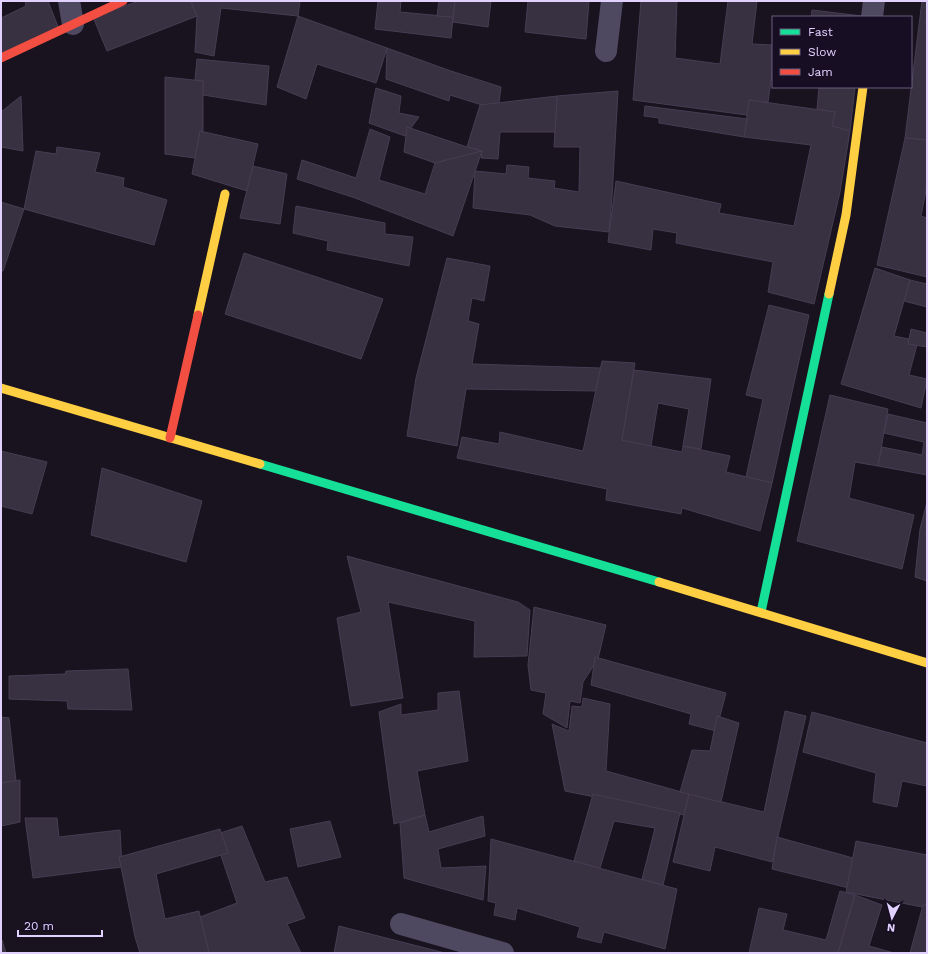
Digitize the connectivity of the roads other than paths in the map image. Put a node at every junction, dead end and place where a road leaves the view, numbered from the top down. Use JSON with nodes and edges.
{"nodes":[{"id":1,"x":69,"y":1,"type":"edge"},
{"id":2,"x":124,"y":1,"type":"edge"},
{"id":3,"x":612,"y":1,"type":"edge"},
{"id":4,"x":874,"y":1,"type":"edge"},
{"id":5,"x":872,"y":16,"type":"edge"},
{"id":6,"x":72,"y":24,"type":"junction"},
{"id":7,"x":606,"y":51,"type":"dead end"},
{"id":8,"x":1,"y":58,"type":"edge"},
{"id":9,"x":863,"y":88,"type":"edge"},
{"id":10,"x":225,"y":194,"type":"dead end"},
{"id":11,"x":1,"y":388,"type":"edge"},
{"id":12,"x":170,"y":438,"type":"junction"},
{"id":13,"x":761,"y":612,"type":"junction"},
{"id":14,"x":927,"y":663,"type":"edge"},
{"id":15,"x":401,"y":924,"type":"dead end"},
{"id":16,"x":503,"y":953,"type":"edge"}],
"edges":[{"from":1,"to":6,"type":"street"},
{"from":2,"to":6,"type":"main road"},
{"from":3,"to":7,"type":"street"},
{"from":4,"to":5,"type":"street"},
{"from":6,"to":8,"type":"main road"},
{"from":9,"to":13,"type":"main road"},
{"from":10,"to":12,"type":"main road"},
{"from":11,"to":12,"type":"main road"},
{"from":12,"to":13,"type":"main road"},
{"from":13,"to":14,"type":"main road"},
{"from":15,"to":16,"type":"street"}]}
